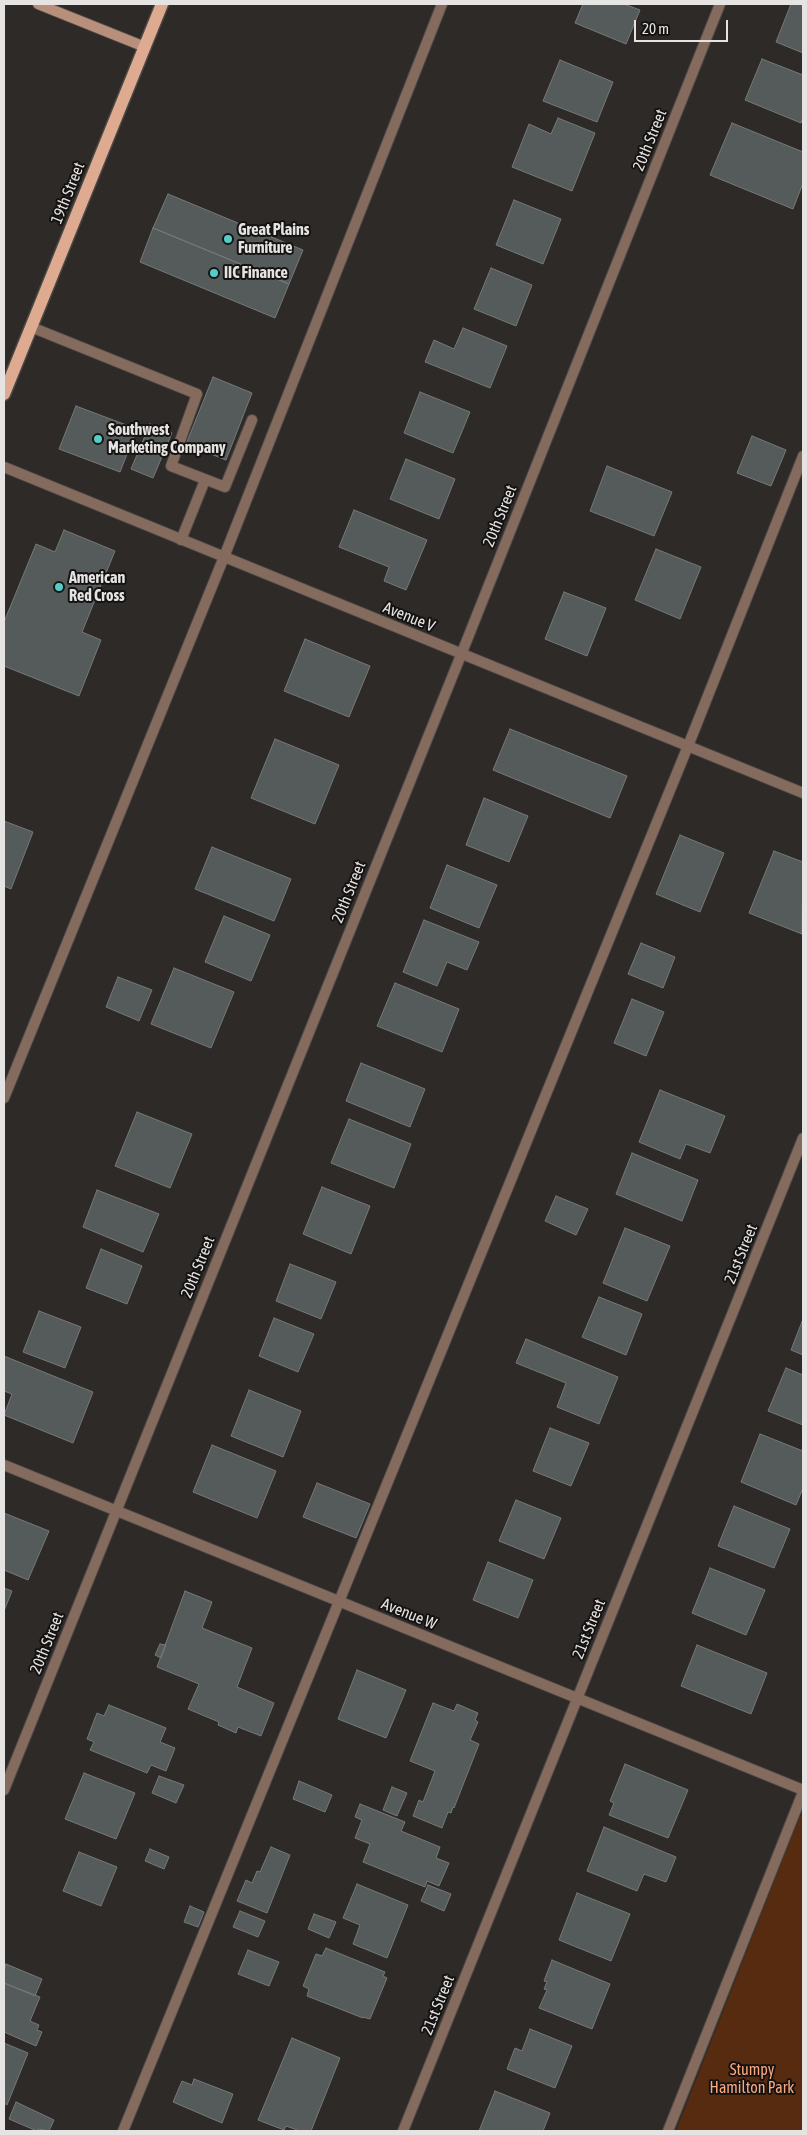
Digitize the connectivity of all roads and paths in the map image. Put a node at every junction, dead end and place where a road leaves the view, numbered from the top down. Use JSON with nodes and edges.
{"nodes":[{"id":1,"x":38,"y":4,"type":"edge"},
{"id":2,"x":162,"y":4,"type":"edge"},
{"id":3,"x":442,"y":4,"type":"edge"},
{"id":4,"x":720,"y":4,"type":"edge"},
{"id":5,"x":145,"y":47,"type":"junction"},
{"id":6,"x":31,"y":327,"type":"junction"},
{"id":7,"x":4,"y":394,"type":"edge"},
{"id":8,"x":252,"y":420,"type":"dead end"},
{"id":9,"x":803,"y":456,"type":"edge"},
{"id":10,"x":4,"y":467,"type":"edge"},
{"id":11,"x":205,"y":480,"type":"junction"},
{"id":12,"x":181,"y":540,"type":"junction"},
{"id":13,"x":224,"y":557,"type":"junction"},
{"id":14,"x":461,"y":654,"type":"junction"},
{"id":15,"x":688,"y":746,"type":"junction"},
{"id":16,"x":803,"y":793,"type":"edge"},
{"id":17,"x":4,"y":1098,"type":"edge"},
{"id":18,"x":803,"y":1138,"type":"edge"},
{"id":19,"x":4,"y":1465,"type":"edge"},
{"id":20,"x":116,"y":1511,"type":"junction"},
{"id":21,"x":340,"y":1602,"type":"junction"},
{"id":22,"x":578,"y":1698,"type":"junction"},
{"id":23,"x":4,"y":1790,"type":"edge"},
{"id":24,"x":803,"y":1791,"type":"edge"},
{"id":25,"x":123,"y":2131,"type":"edge"},
{"id":26,"x":403,"y":2131,"type":"edge"},
{"id":27,"x":668,"y":2131,"type":"edge"}],
"edges":[{"from":1,"to":5,"type":"street"},
{"from":2,"to":5,"type":"main road","name":"19th Street"},
{"from":3,"to":13,"type":"street"},
{"from":4,"to":14,"type":"street","name":"20th Street"},
{"from":5,"to":6,"type":"main road","name":"19th Street"},
{"from":6,"to":7,"type":"main road","name":"19th Street"},
{"from":6,"to":11,"type":"street"},
{"from":8,"to":11,"type":"street"},
{"from":9,"to":15,"type":"street"},
{"from":10,"to":12,"type":"street","name":"Avenue V"},
{"from":11,"to":12,"type":"street"},
{"from":12,"to":13,"type":"street","name":"Avenue V"},
{"from":13,"to":14,"type":"street","name":"Avenue V"},
{"from":13,"to":17,"type":"street"},
{"from":14,"to":15,"type":"street","name":"Avenue V"},
{"from":14,"to":20,"type":"street","name":"20th Street"},
{"from":15,"to":16,"type":"street","name":"Avenue V"},
{"from":15,"to":21,"type":"street"},
{"from":18,"to":22,"type":"street","name":"21st Street"},
{"from":19,"to":20,"type":"street","name":"Avenue W"},
{"from":20,"to":21,"type":"street","name":"Avenue W"},
{"from":20,"to":23,"type":"street","name":"20th Street"},
{"from":21,"to":22,"type":"street","name":"Avenue W"},
{"from":21,"to":25,"type":"street"},
{"from":22,"to":24,"type":"street","name":"Avenue W"},
{"from":22,"to":26,"type":"street","name":"21st Street"},
{"from":24,"to":27,"type":"street"}]}
